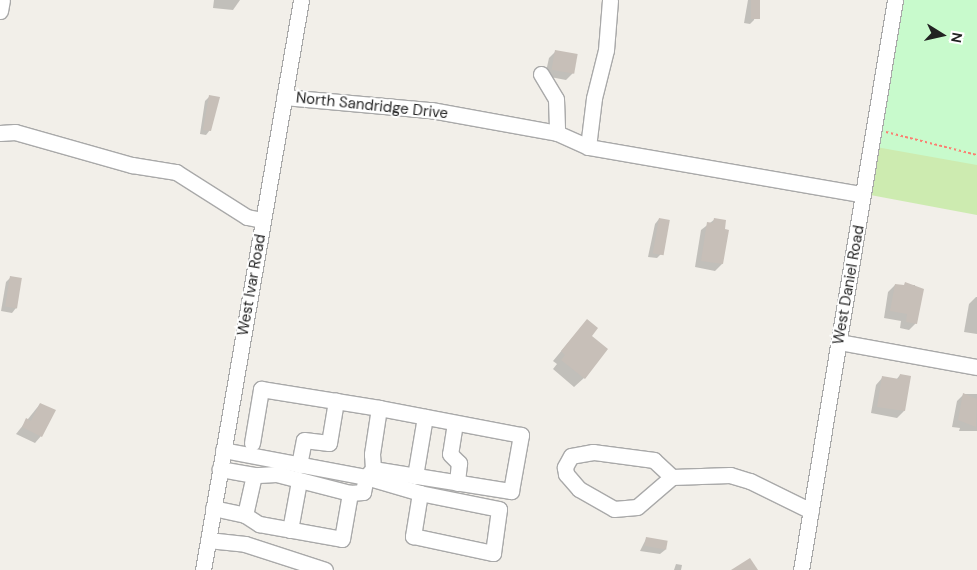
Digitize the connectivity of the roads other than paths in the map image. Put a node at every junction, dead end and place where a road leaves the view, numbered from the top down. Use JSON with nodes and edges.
{"nodes":[{"id":1,"x":2,"y":0,"type":"edge"},
{"id":2,"x":301,"y":0,"type":"edge"},
{"id":3,"x":610,"y":0,"type":"edge"},
{"id":4,"x":894,"y":0,"type":"edge"},
{"id":5,"x":0,"y":11,"type":"edge"},
{"id":6,"x":541,"y":74,"type":"dead end"},
{"id":7,"x":284,"y":97,"type":"junction"},
{"id":8,"x":0,"y":133,"type":"edge"},
{"id":9,"x":557,"y":133,"type":"junction"},
{"id":10,"x":588,"y":147,"type":"junction"},
{"id":11,"x":860,"y":194,"type":"junction"},
{"id":12,"x":263,"y":220,"type":"junction"},
{"id":13,"x":839,"y":342,"type":"junction"},
{"id":14,"x":977,"y":368,"type":"edge"},
{"id":15,"x":234,"y":385,"type":"junction"},
{"id":16,"x":261,"y":389,"type":"junction"},
{"id":17,"x":336,"y":401,"type":"junction"},
{"id":18,"x":379,"y":408,"type":"junction"},
{"id":19,"x":425,"y":417,"type":"junction"},
{"id":20,"x":455,"y":423,"type":"junction"},
{"id":21,"x":252,"y":443,"type":"dead end"},
{"id":22,"x":223,"y":450,"type":"junction"},
{"id":23,"x":299,"y":465,"type":"junction"},
{"id":24,"x":220,"y":469,"type":"junction"},
{"id":25,"x":370,"y":473,"type":"junction"},
{"id":26,"x":254,"y":475,"type":"junction"},
{"id":27,"x":415,"y":476,"type":"junction"},
{"id":28,"x":672,"y":477,"type":"junction"},
{"id":29,"x":299,"y":481,"type":"junction"},
{"id":30,"x":457,"y":483,"type":"junction"},
{"id":31,"x":350,"y":493,"type":"junction"},
{"id":32,"x":420,"y":493,"type":"junction"},
{"id":33,"x":213,"y":508,"type":"junction"},
{"id":34,"x":811,"y":512,"type":"junction"},
{"id":35,"x":245,"y":515,"type":"junction"},
{"id":36,"x":290,"y":530,"type":"junction"},
{"id":37,"x":208,"y":540,"type":"junction"},
{"id":38,"x":202,"y":570,"type":"edge"},
{"id":39,"x":325,"y":570,"type":"edge"},
{"id":40,"x":801,"y":570,"type":"edge"}],
"edges":[{"from":1,"to":5,"type":"street"},
{"from":2,"to":7,"type":"street","name":"West Ivar Road"},
{"from":3,"to":10,"type":"street"},
{"from":4,"to":11,"type":"street","name":"West Daniel Road"},
{"from":6,"to":9,"type":"street"},
{"from":7,"to":9,"type":"street","name":"North Sandridge Drive"},
{"from":7,"to":12,"type":"street","name":"West Ivar Road"},
{"from":8,"to":12,"type":"street"},
{"from":9,"to":10,"type":"street","name":"North Sandridge Drive"},
{"from":10,"to":11,"type":"street","name":"North Sandridge Drive"},
{"from":11,"to":13,"type":"street","name":"West Daniel Road"},
{"from":12,"to":15,"type":"street","name":"West Ivar Road"},
{"from":13,"to":14,"type":"street"},
{"from":13,"to":34,"type":"street","name":"West Daniel Road"},
{"from":15,"to":16,"type":"street"},
{"from":15,"to":22,"type":"street","name":"West Ivar Road"},
{"from":16,"to":17,"type":"street"},
{"from":16,"to":21,"type":"street"},
{"from":17,"to":18,"type":"street"},
{"from":17,"to":23,"type":"street"},
{"from":18,"to":19,"type":"street"},
{"from":18,"to":25,"type":"street"},
{"from":19,"to":20,"type":"street"},
{"from":19,"to":27,"type":"street"},
{"from":20,"to":30,"type":"street"},
{"from":20,"to":30,"type":"street"},
{"from":22,"to":23,"type":"street"},
{"from":22,"to":24,"type":"street","name":"West Ivar Road"},
{"from":23,"to":25,"type":"street"},
{"from":24,"to":26,"type":"street"},
{"from":24,"to":33,"type":"street","name":"West Ivar Road"},
{"from":25,"to":27,"type":"street"},
{"from":25,"to":31,"type":"street"},
{"from":25,"to":32,"type":"street"},
{"from":26,"to":29,"type":"street"},
{"from":26,"to":35,"type":"street"},
{"from":27,"to":30,"type":"street"},
{"from":28,"to":28,"type":"street"},
{"from":28,"to":34,"type":"street"},
{"from":29,"to":31,"type":"street"},
{"from":29,"to":36,"type":"street"},
{"from":31,"to":36,"type":"street"},
{"from":32,"to":32,"type":"street"},
{"from":33,"to":35,"type":"street"},
{"from":33,"to":37,"type":"street","name":"West Ivar Road"},
{"from":34,"to":40,"type":"street","name":"West Daniel Road"},
{"from":35,"to":36,"type":"street"},
{"from":37,"to":38,"type":"street","name":"West Ivar Road"},
{"from":37,"to":39,"type":"street"}]}
